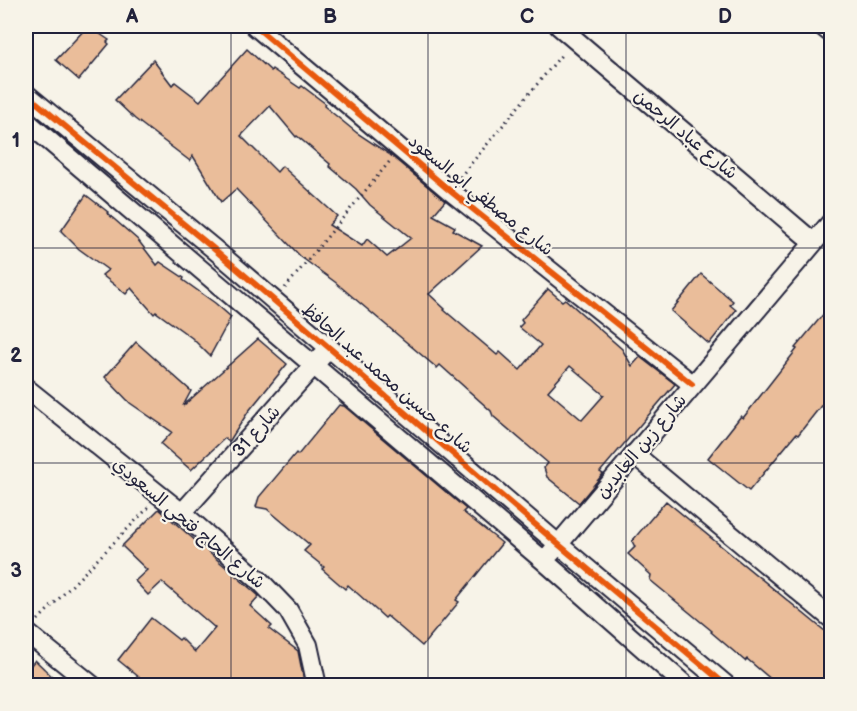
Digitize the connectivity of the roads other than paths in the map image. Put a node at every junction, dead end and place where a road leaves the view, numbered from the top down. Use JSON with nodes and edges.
{"nodes":[{"id":1,"x":255,"y":26,"type":"edge"},
{"id":2,"x":559,"y":26,"type":"edge"},
{"id":3,"x":822,"y":26,"type":"edge"},
{"id":4,"x":831,"y":34,"type":"edge"},
{"id":5,"x":26,"y":94,"type":"edge"},
{"id":6,"x":26,"y":121,"type":"edge"},
{"id":7,"x":831,"y":221,"type":"edge"},
{"id":8,"x":813,"y":242,"type":"junction"},
{"id":9,"x":328,"y":347,"type":"junction"},
{"id":10,"x":315,"y":366,"type":"junction"},
{"id":11,"x":692,"y":384,"type":"junction"},
{"id":12,"x":26,"y":388,"type":"edge"},
{"id":13,"x":634,"y":454,"type":"junction"},
{"id":14,"x":182,"y":513,"type":"junction"},
{"id":15,"x":558,"y":544,"type":"junction"},
{"id":16,"x":544,"y":561,"type":"junction"},
{"id":17,"x":831,"y":619,"type":"edge"},
{"id":18,"x":26,"y":632,"type":"edge"},
{"id":19,"x":93,"y":686,"type":"edge"},
{"id":20,"x":317,"y":686,"type":"edge"},
{"id":21,"x":687,"y":686,"type":"edge"},
{"id":22,"x":727,"y":686,"type":"edge"}],
"edges":[{"from":1,"to":11,"type":"street","name":"شارع مصطفي ابو السعود"},
{"from":2,"to":8,"type":"street","name":"شارع عباد الرحمن"},
{"from":3,"to":4,"type":"street"},
{"from":5,"to":9,"type":"street","name":"شارع حسين محمد عبد الحافظ"},
{"from":6,"to":10,"type":"street","name":"شارع حسين محمد عبد الحافظ"},
{"from":7,"to":8,"type":"street","name":"شارع زين العابدين"},
{"from":8,"to":11,"type":"street","name":"شارع زين العابدين"},
{"from":9,"to":10,"type":"street","name":"شارع 31"},
{"from":9,"to":15,"type":"street","name":"شارع حسين محمد عبد الحافظ"},
{"from":10,"to":14,"type":"street","name":"شارع 31"},
{"from":10,"to":16,"type":"street","name":"شارع حسين محمد عبد الحافظ"},
{"from":11,"to":13,"type":"street","name":"شارع زين العابدين"},
{"from":12,"to":14,"type":"street","name":"شارع الحاج فتحي السعودي"},
{"from":13,"to":15,"type":"street","name":"شارع زين العابدين"},
{"from":13,"to":17,"type":"street"},
{"from":14,"to":20,"type":"street","name":"شارع الحاج فتحي السعودي"},
{"from":15,"to":16,"type":"street","name":"شارع زين العابدين"},
{"from":15,"to":22,"type":"street","name":"شارع حسين محمد عبد الحافظ"},
{"from":16,"to":21,"type":"street","name":"شارع حسين محمد عبد الحافظ"},
{"from":18,"to":19,"type":"street"}]}
